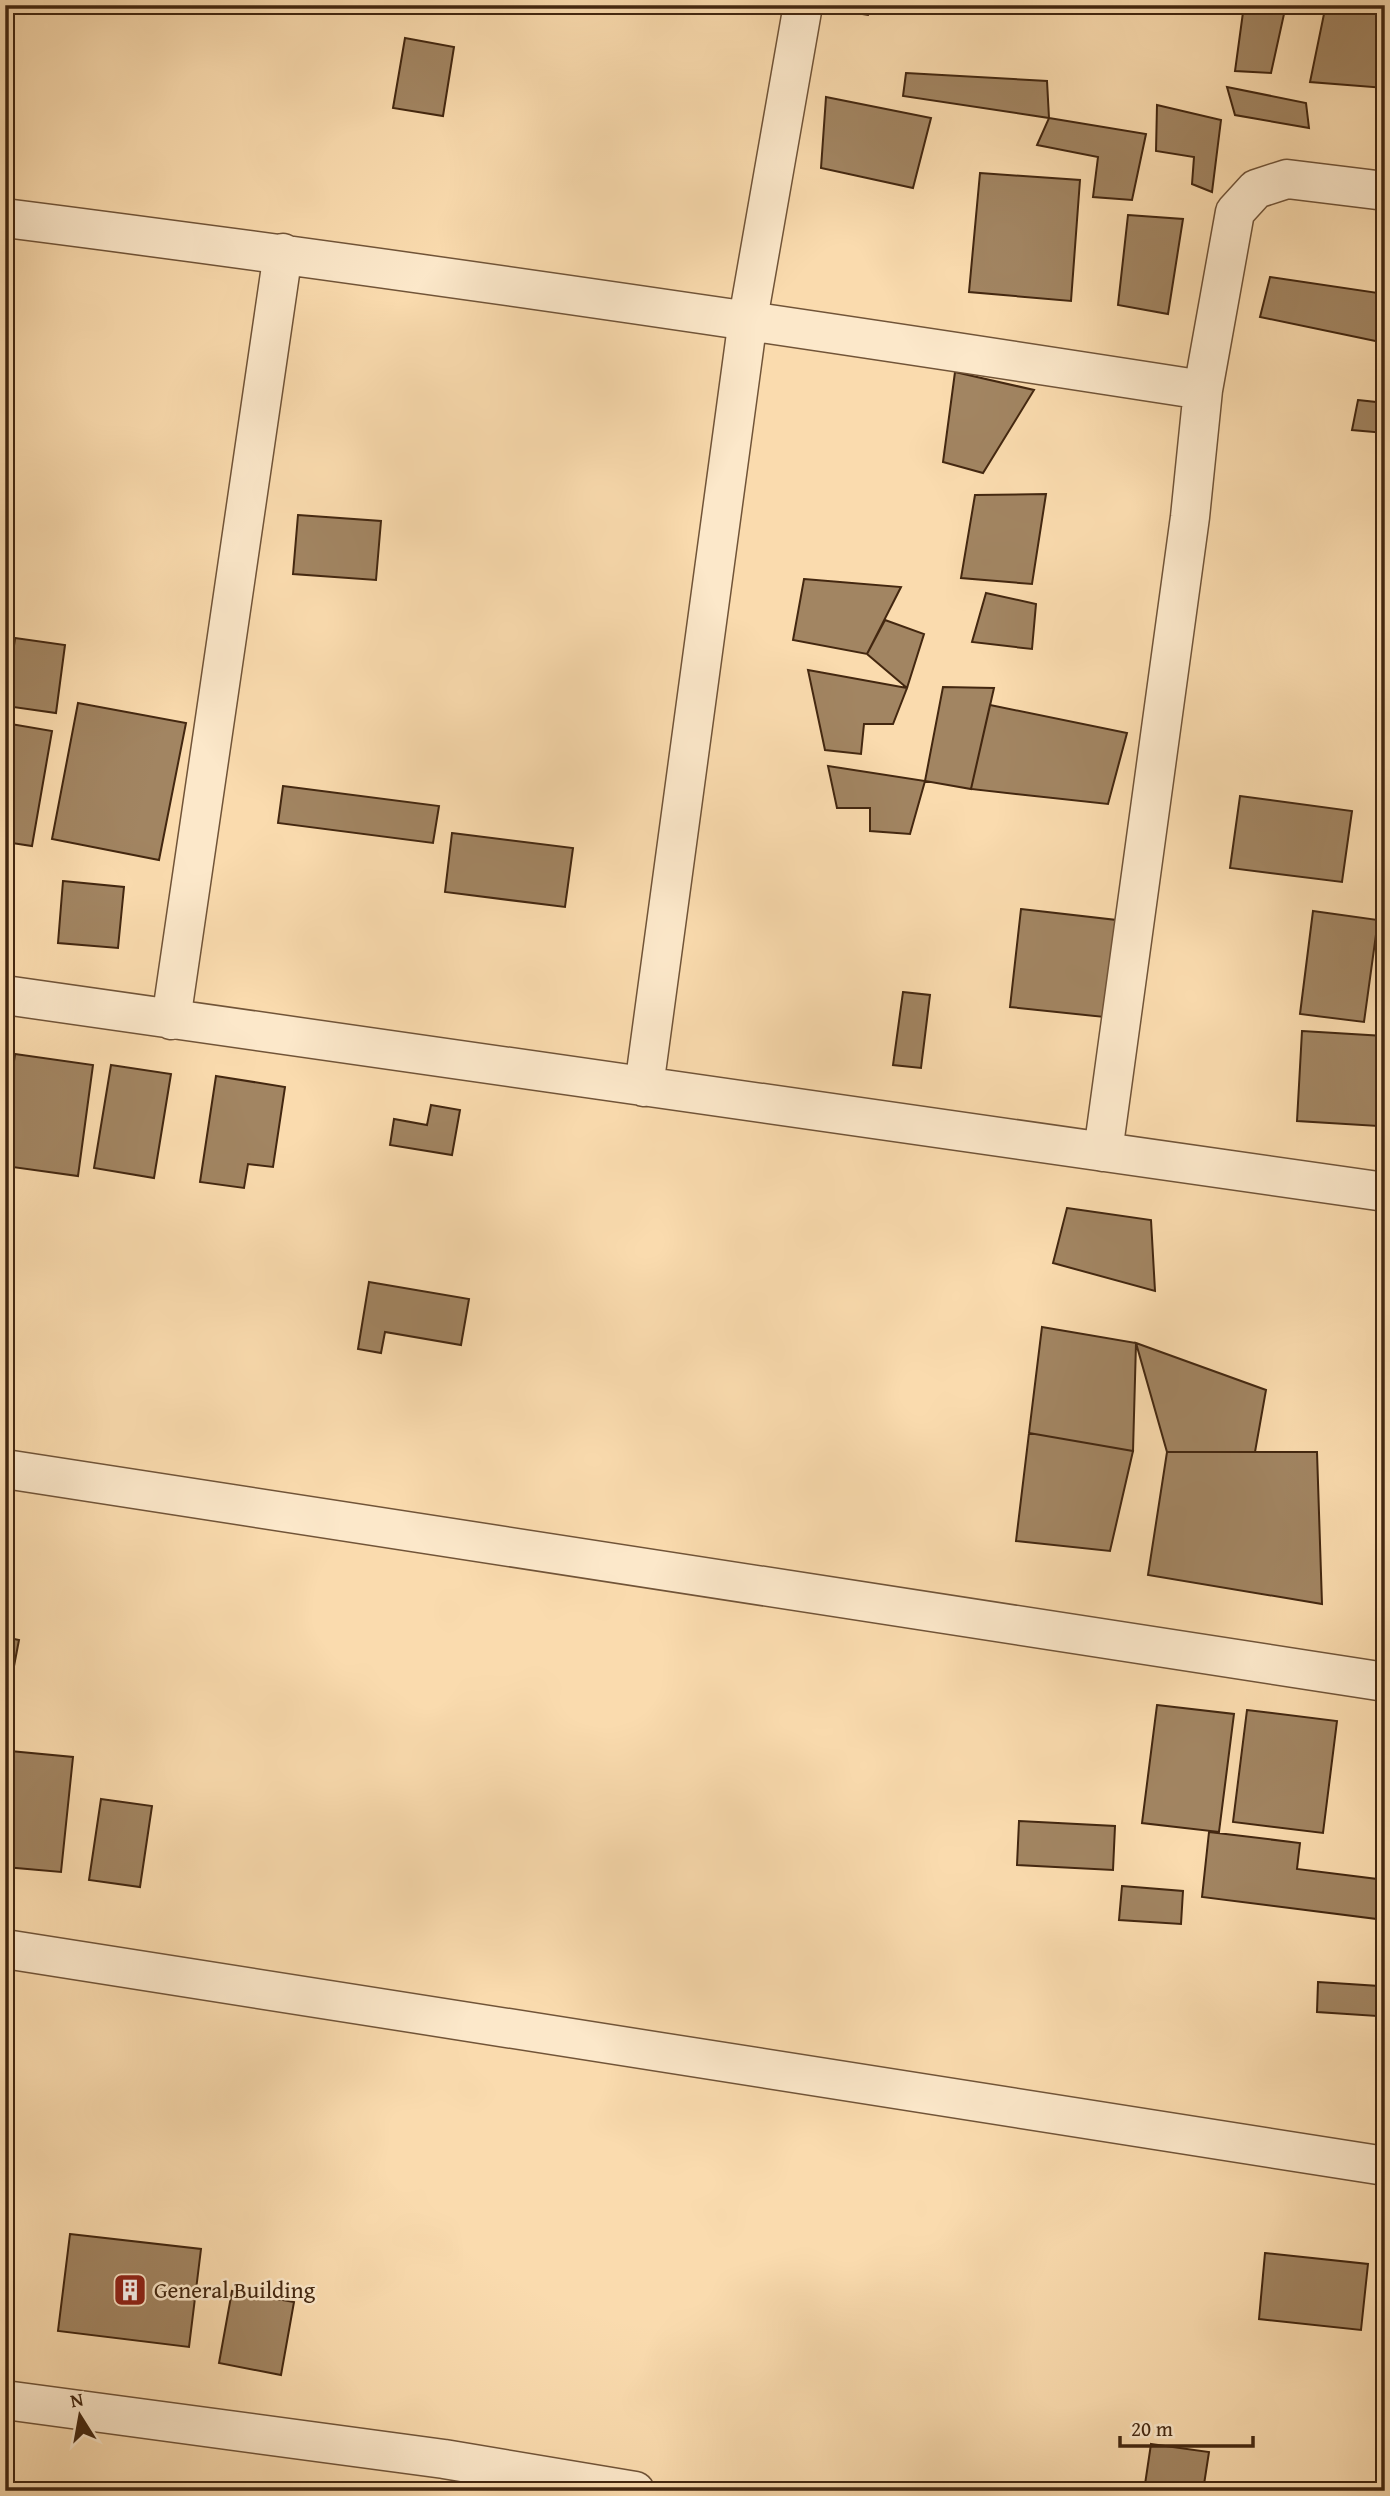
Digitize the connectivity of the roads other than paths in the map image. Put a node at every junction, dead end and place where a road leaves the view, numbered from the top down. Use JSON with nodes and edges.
{"nodes":[{"id":1,"x":803,"y":5,"type":"edge"},
{"id":2,"x":1385,"y":191,"type":"edge"},
{"id":3,"x":5,"y":218,"type":"edge"},
{"id":4,"x":283,"y":253,"type":"junction"},
{"id":5,"x":748,"y":319,"type":"junction"},
{"id":6,"x":1203,"y":390,"type":"junction"},
{"id":7,"x":5,"y":995,"type":"edge"},
{"id":8,"x":172,"y":1020,"type":"junction"},
{"id":9,"x":644,"y":1087,"type":"junction"},
{"id":10,"x":1103,"y":1152,"type":"junction"},
{"id":11,"x":1385,"y":1192,"type":"edge"},
{"id":12,"x":5,"y":1469,"type":"edge"},
{"id":13,"x":1385,"y":1682,"type":"edge"},
{"id":14,"x":5,"y":1949,"type":"edge"},
{"id":15,"x":1385,"y":2166,"type":"edge"},
{"id":16,"x":5,"y":2400,"type":"edge"},
{"id":17,"x":442,"y":2475,"type":"edge"},
{"id":18,"x":635,"y":2491,"type":"edge"}],
"edges":[{"from":1,"to":5,"type":"street"},
{"from":2,"to":6,"type":"street"},
{"from":3,"to":4,"type":"street"},
{"from":4,"to":5,"type":"street"},
{"from":4,"to":8,"type":"street"},
{"from":5,"to":6,"type":"street"},
{"from":5,"to":9,"type":"street"},
{"from":6,"to":10,"type":"street"},
{"from":7,"to":8,"type":"street"},
{"from":8,"to":9,"type":"street"},
{"from":9,"to":10,"type":"street"},
{"from":10,"to":11,"type":"street"},
{"from":12,"to":13,"type":"street"},
{"from":14,"to":15,"type":"street"},
{"from":16,"to":17,"type":"street"},
{"from":17,"to":18,"type":"street"}]}
